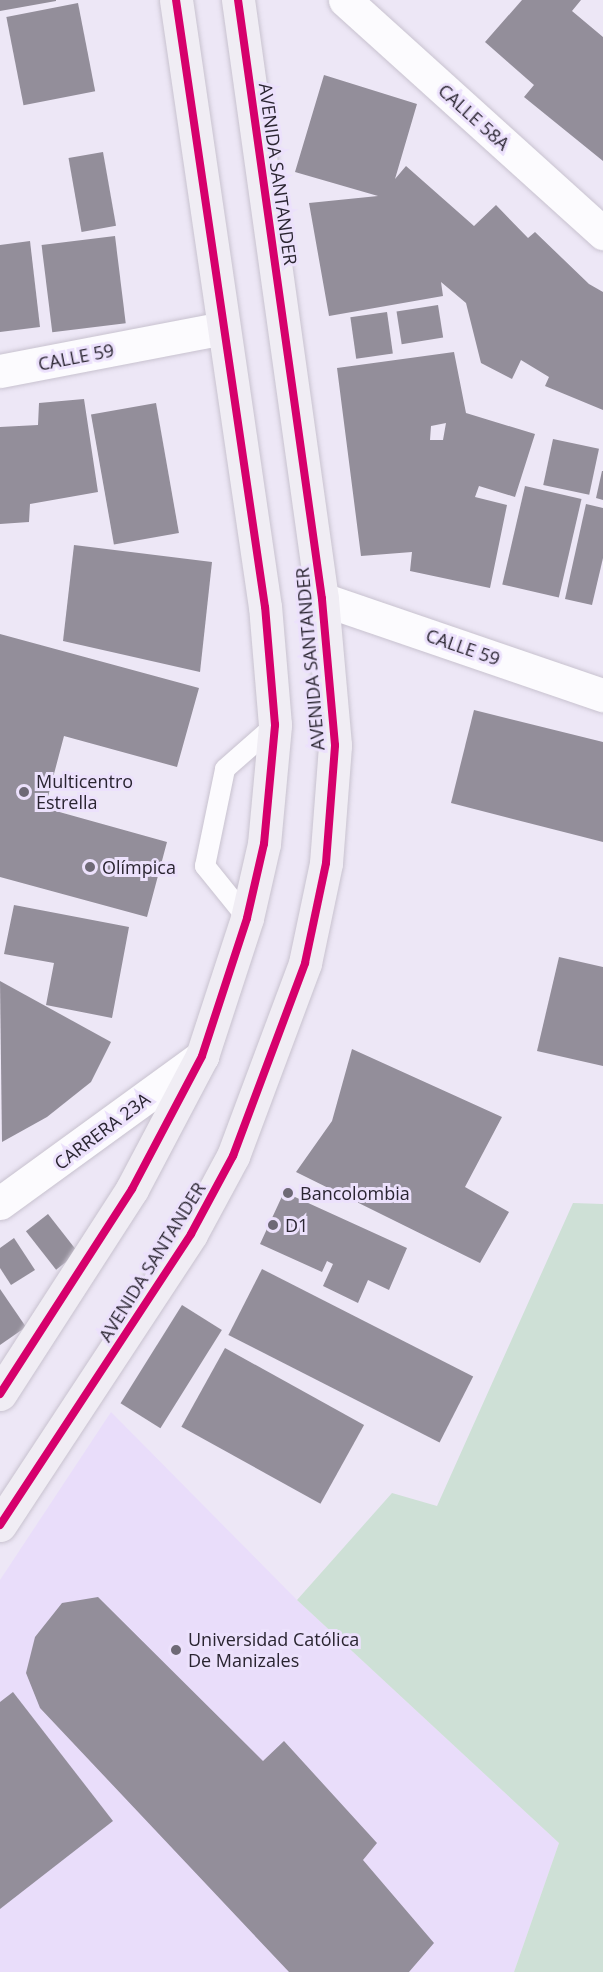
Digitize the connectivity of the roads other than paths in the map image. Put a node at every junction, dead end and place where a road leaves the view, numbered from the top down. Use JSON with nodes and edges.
{"nodes":[{"id":1,"x":176,"y":0,"type":"edge"},
{"id":2,"x":238,"y":0,"type":"edge"},
{"id":3,"x":345,"y":0,"type":"edge"},
{"id":4,"x":603,"y":233,"type":"edge"},
{"id":5,"x":223,"y":328,"type":"junction"},
{"id":6,"x":0,"y":371,"type":"edge"},
{"id":7,"x":322,"y":599,"type":"junction"},
{"id":8,"x":603,"y":695,"type":"edge"},
{"id":9,"x":275,"y":725,"type":"junction"},
{"id":10,"x":248,"y":918,"type":"junction"},
{"id":11,"x":202,"y":1056,"type":"junction"},
{"id":12,"x":0,"y":1203,"type":"edge"},
{"id":13,"x":0,"y":1394,"type":"edge"},
{"id":14,"x":0,"y":1525,"type":"edge"}],
"edges":[{"from":1,"to":5,"type":"main road"},
{"from":2,"to":7,"type":"main road","name":"AVENIDA SANTANDER"},
{"from":3,"to":4,"type":"street","name":"CALLE 58A"},
{"from":5,"to":6,"type":"street","name":"CALLE 59"},
{"from":5,"to":9,"type":"main road"},
{"from":7,"to":8,"type":"street","name":"CALLE 59"},
{"from":7,"to":14,"type":"main road","name":"AVENIDA SANTANDER"},
{"from":9,"to":10,"type":"main road"},
{"from":9,"to":10,"type":"lane"},
{"from":10,"to":11,"type":"main road"},
{"from":11,"to":12,"type":"street","name":"CARRERA 23A"},
{"from":11,"to":13,"type":"main road"}]}
